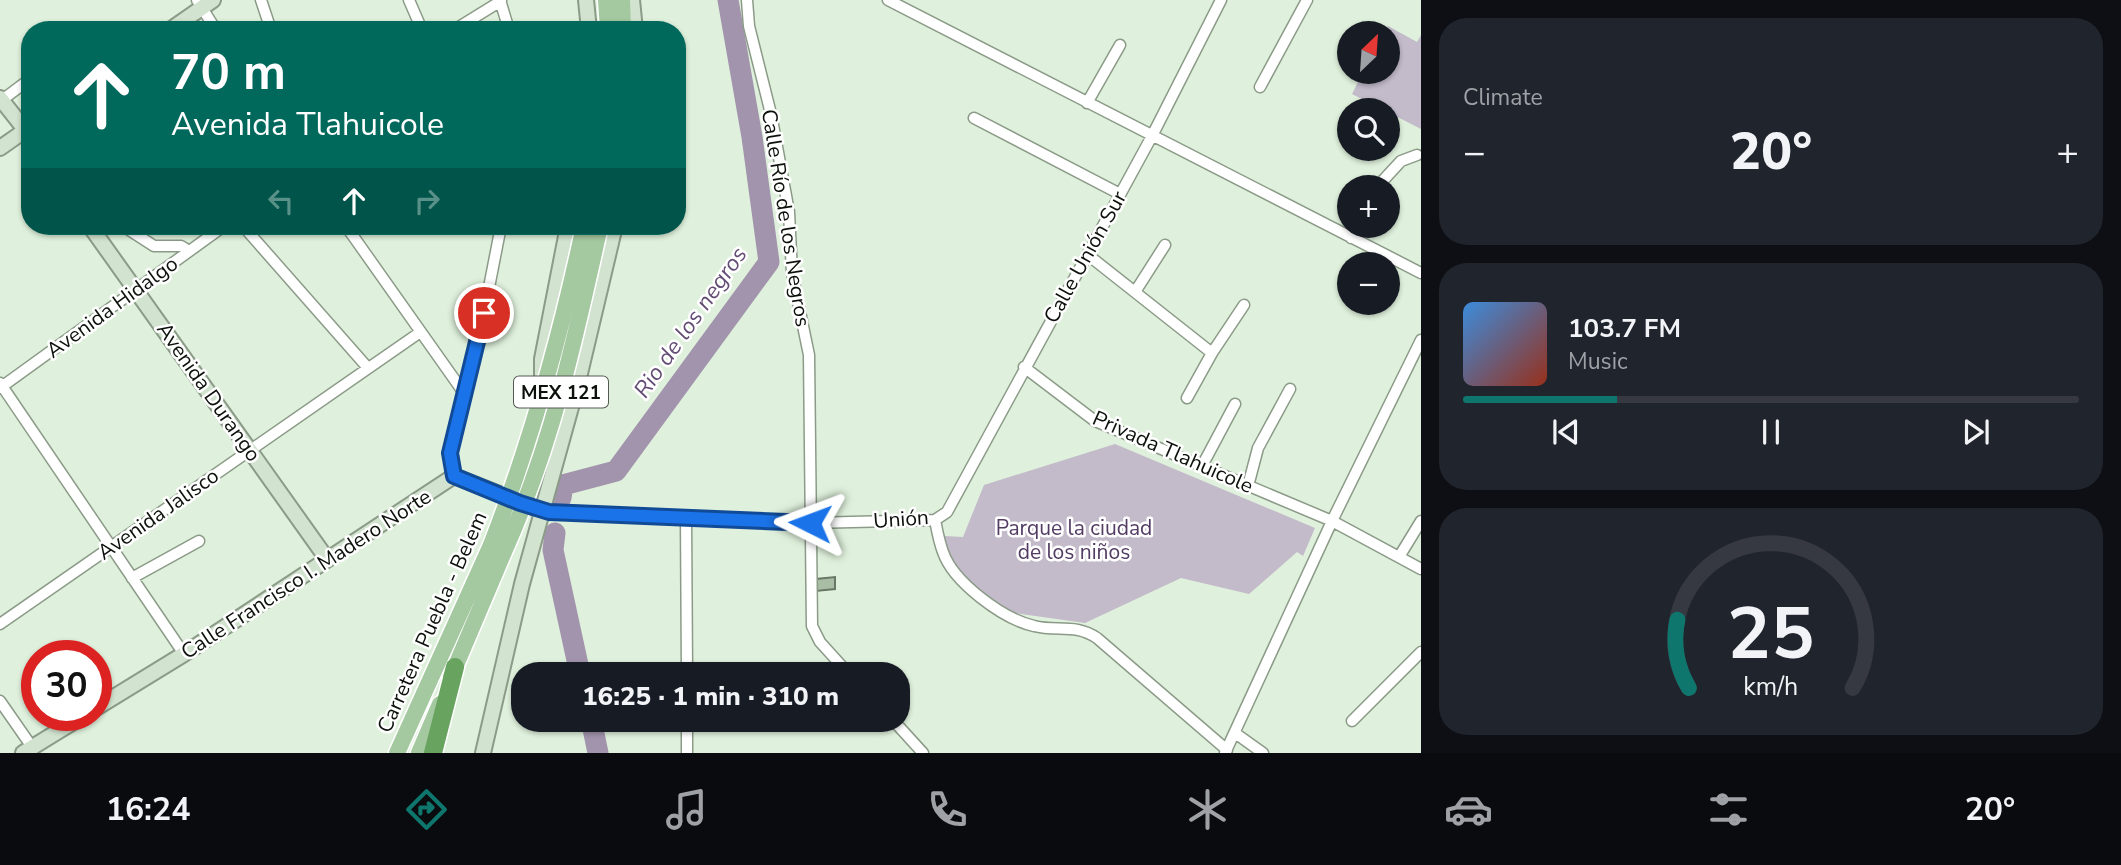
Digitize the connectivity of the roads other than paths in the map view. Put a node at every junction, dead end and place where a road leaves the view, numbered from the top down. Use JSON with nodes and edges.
{"nodes":[{"id":1,"x":261,"y":0,"type":"edge"},
{"id":2,"x":408,"y":0,"type":"edge"},
{"id":3,"x":606,"y":0,"type":"edge"},
{"id":4,"x":747,"y":0,"type":"edge"},
{"id":5,"x":888,"y":0,"type":"edge"},
{"id":6,"x":1221,"y":0,"type":"edge"},
{"id":7,"x":1307,"y":0,"type":"edge"},
{"id":8,"x":501,"y":1,"type":"edge"},
{"id":9,"x":629,"y":1,"type":"edge"},
{"id":10,"x":204,"y":3,"type":"edge"},
{"id":11,"x":181,"y":21,"type":"edge"},
{"id":12,"x":212,"y":21,"type":"edge"},
{"id":13,"x":268,"y":21,"type":"edge"},
{"id":14,"x":418,"y":21,"type":"edge"},
{"id":15,"x":469,"y":21,"type":"edge"},
{"id":16,"x":507,"y":21,"type":"edge"},
{"id":17,"x":607,"y":21,"type":"edge"},
{"id":18,"x":625,"y":21,"type":"edge"},
{"id":19,"x":633,"y":21,"type":"edge"},
{"id":20,"x":1120,"y":45,"type":"dead end"},
{"id":21,"x":21,"y":85,"type":"edge"},
{"id":22,"x":1260,"y":87,"type":"dead end"},
{"id":23,"x":1,"y":99,"type":"edge"},
{"id":24,"x":1087,"y":103,"type":"junction"},
{"id":25,"x":974,"y":118,"type":"dead end"},
{"id":26,"x":21,"y":123,"type":"edge"},
{"id":27,"x":21,"y":135,"type":"edge"},
{"id":28,"x":1152,"y":136,"type":"junction"},
{"id":29,"x":0,"y":148,"type":"edge"},
{"id":30,"x":1417,"y":155,"type":"dead end"},
{"id":31,"x":1388,"y":175,"type":"edge"},
{"id":32,"x":1120,"y":194,"type":"junction"},
{"id":33,"x":1337,"y":230,"type":"edge"},
{"id":34,"x":97,"y":235,"type":"edge"},
{"id":35,"x":137,"y":235,"type":"edge"},
{"id":36,"x":211,"y":235,"type":"edge"},
{"id":37,"x":251,"y":235,"type":"edge"},
{"id":38,"x":352,"y":235,"type":"edge"},
{"id":39,"x":499,"y":235,"type":"edge"},
{"id":40,"x":566,"y":235,"type":"edge"},
{"id":41,"x":582,"y":235,"type":"edge"},
{"id":42,"x":598,"y":235,"type":"edge"},
{"id":43,"x":613,"y":235,"type":"edge"},
{"id":44,"x":1352,"y":238,"type":"edge"},
{"id":45,"x":1165,"y":245,"type":"dead end"},
{"id":46,"x":189,"y":251,"type":"junction"},
{"id":47,"x":1088,"y":255,"type":"junction"},
{"id":48,"x":1418,"y":272,"type":"edge"},
{"id":49,"x":1421,"y":286,"type":"edge"},
{"id":50,"x":137,"y":289,"type":"junction"},
{"id":51,"x":1135,"y":292,"type":"junction"},
{"id":52,"x":1244,"y":305,"type":"dead end"},
{"id":53,"x":419,"y":333,"type":"junction"},
{"id":54,"x":1421,"y":340,"type":"edge"},
{"id":55,"x":1212,"y":353,"type":"junction"},
{"id":56,"x":1024,"y":367,"type":"junction"},
{"id":57,"x":368,"y":368,"type":"junction"},
{"id":58,"x":1,"y":386,"type":"edge"},
{"id":59,"x":1290,"y":389,"type":"dead end"},
{"id":60,"x":542,"y":392,"type":"junction"},
{"id":61,"x":464,"y":393,"type":"junction"},
{"id":62,"x":1187,"y":398,"type":"dead end"},
{"id":63,"x":1235,"y":404,"type":"dead end"},
{"id":64,"x":250,"y":451,"type":"junction"},
{"id":65,"x":1202,"y":466,"type":"junction"},
{"id":66,"x":454,"y":476,"type":"junction"},
{"id":67,"x":1248,"y":486,"type":"junction"},
{"id":68,"x":541,"y":510,"type":"junction"},
{"id":69,"x":947,"y":512,"type":"joint"},
{"id":70,"x":686,"y":517,"type":"junction"},
{"id":71,"x":935,"y":520,"type":"junction"},
{"id":72,"x":1332,"y":521,"type":"junction"},
{"id":73,"x":1421,"y":521,"type":"edge"},
{"id":74,"x":810,"y":523,"type":"junction"},
{"id":75,"x":199,"y":541,"type":"dead end"},
{"id":76,"x":111,"y":547,"type":"junction"},
{"id":77,"x":497,"y":549,"type":"junction"},
{"id":78,"x":1399,"y":557,"type":"junction"},
{"id":79,"x":327,"y":559,"type":"junction"},
{"id":80,"x":1421,"y":569,"type":"edge"},
{"id":81,"x":132,"y":578,"type":"junction"},
{"id":82,"x":0,"y":624,"type":"edge"},
{"id":83,"x":1421,"y":652,"type":"edge"},
{"id":84,"x":184,"y":654,"type":"junction"},
{"id":85,"x":687,"y":662,"type":"edge"},
{"id":86,"x":838,"y":662,"type":"edge"},
{"id":87,"x":455,"y":667,"type":"junction"},
{"id":88,"x":112,"y":698,"type":"edge"},
{"id":89,"x":0,"y":701,"type":"edge"},
{"id":90,"x":1352,"y":721,"type":"dead end"},
{"id":91,"x":58,"y":731,"type":"edge"},
{"id":92,"x":687,"y":732,"type":"edge"},
{"id":93,"x":904,"y":732,"type":"edge"},
{"id":94,"x":1235,"y":733,"type":"junction"},
{"id":95,"x":27,"y":750,"type":"edge"},
{"id":96,"x":1226,"y":752,"type":"edge"},
{"id":97,"x":397,"y":753,"type":"edge"},
{"id":98,"x":419,"y":753,"type":"edge"},
{"id":99,"x":433,"y":753,"type":"edge"},
{"id":100,"x":483,"y":753,"type":"edge"},
{"id":101,"x":687,"y":753,"type":"edge"},
{"id":102,"x":923,"y":753,"type":"edge"},
{"id":103,"x":1263,"y":753,"type":"edge"}],
"edges":[{"from":1,"to":13,"type":"street"},
{"from":2,"to":14,"type":"street"},
{"from":3,"to":17,"type":"main road"},
{"from":4,"to":74,"type":"street","name":"Calle Río de los Negros"},
{"from":5,"to":24,"type":"street"},
{"from":6,"to":28,"type":"street","name":"Calle Unión Sur"},
{"from":7,"to":22,"type":"street"},
{"from":8,"to":15,"type":"street"},
{"from":8,"to":16,"type":"street"},
{"from":9,"to":18,"type":"main road"},
{"from":9,"to":19,"type":"street"},
{"from":10,"to":11,"type":"street"},
{"from":10,"to":12,"type":"street"},
{"from":20,"to":24,"type":"street"},
{"from":21,"to":23,"type":"street"},
{"from":23,"to":26,"type":"street"},
{"from":24,"to":28,"type":"street"},
{"from":25,"to":32,"type":"street"},
{"from":27,"to":29,"type":"street"},
{"from":28,"to":32,"type":"street","name":"Calle Unión Sur"},
{"from":28,"to":33,"type":"street"},
{"from":30,"to":31,"type":"street"},
{"from":32,"to":47,"type":"street","name":"Calle Unión Sur"},
{"from":34,"to":50,"type":"street","name":"Avenida Durango"},
{"from":35,"to":46,"type":"street"},
{"from":36,"to":46,"type":"street","name":"Avenida Hidalgo"},
{"from":37,"to":57,"type":"street"},
{"from":38,"to":53,"type":"street"},
{"from":39,"to":61,"type":"street"},
{"from":40,"to":60,"type":"street"},
{"from":41,"to":60,"type":"main road","name":"Carretera Puebla - Belem","number":"MEX 121","bridge":true},
{"from":42,"to":77,"type":"main road","name":"Carretera Puebla - Belem","number":"MEX 121","bridge":true},
{"from":43,"to":68,"type":"street"},
{"from":44,"to":48,"type":"street"},
{"from":45,"to":51,"type":"street"},
{"from":46,"to":50,"type":"street","name":"Avenida Hidalgo"},
{"from":47,"to":51,"type":"street"},
{"from":47,"to":56,"type":"street","name":"Calle Unión Sur"},
{"from":48,"to":49,"type":"street"},
{"from":50,"to":58,"type":"street","name":"Avenida Hidalgo"},
{"from":50,"to":64,"type":"street","name":"Avenida Durango"},
{"from":51,"to":55,"type":"street"},
{"from":52,"to":55,"type":"street"},
{"from":53,"to":57,"type":"street","name":"Avenida Jalisco"},
{"from":53,"to":61,"type":"street"},
{"from":54,"to":72,"type":"street"},
{"from":55,"to":62,"type":"street"},
{"from":56,"to":65,"type":"street","name":"Privada Tlahuicole"},
{"from":56,"to":69,"type":"street","name":"Calle Unión Sur"},
{"from":57,"to":64,"type":"street","name":"Avenida Jalisco"},
{"from":58,"to":76,"type":"street"},
{"from":59,"to":67,"type":"street"},
{"from":60,"to":77,"type":"main road","name":"Carretera Puebla - Belem","number":"MEX 121","bridge":true},
{"from":61,"to":66,"type":"street"},
{"from":63,"to":65,"type":"street"},
{"from":64,"to":76,"type":"street","name":"Avenida Jalisco"},
{"from":64,"to":79,"type":"street","name":"Avenida Durango"},
{"from":65,"to":67,"type":"street","name":"Privada Tlahuicole"},
{"from":66,"to":68,"type":"street","name":"Calle Francisco I. Madero Norte"},
{"from":66,"to":79,"type":"street","name":"Calle Francisco I. Madero Norte"},
{"from":67,"to":72,"type":"street","name":"Privada Tlahuicole"},
{"from":68,"to":70,"type":"street","name":"Unión"},
{"from":68,"to":100,"type":"street"},
{"from":69,"to":71,"type":"street","name":"Unión"},
{"from":70,"to":74,"type":"street","name":"Unión"},
{"from":70,"to":85,"type":"street"},
{"from":71,"to":74,"type":"street","name":"Unión"},
{"from":71,"to":96,"type":"street"},
{"from":72,"to":78,"type":"street","name":"Privada Tlahuicole"},
{"from":72,"to":94,"type":"street"},
{"from":73,"to":78,"type":"street"},
{"from":74,"to":86,"type":"street","name":"Calle Río de los Negros"},
{"from":75,"to":81,"type":"street"},
{"from":76,"to":81,"type":"street"},
{"from":76,"to":82,"type":"street","name":"Avenida Jalisco"},
{"from":77,"to":87,"type":"main road","name":"Carretera Puebla - Belem","number":"MEX 121"},
{"from":77,"to":97,"type":"main road","name":"Carretera Puebla - Belem","number":"MEX 121"},
{"from":78,"to":80,"type":"street","name":"Privada Tlahuicole"},
{"from":79,"to":84,"type":"street","name":"Calle Francisco I. Madero Norte"},
{"from":81,"to":84,"type":"street"},
{"from":83,"to":90,"type":"street"},
{"from":84,"to":88,"type":"street","name":"Calle Francisco I. Madero Norte"},
{"from":87,"to":98,"type":"main road","name":"Carretera Puebla - Belem","number":"MEX 121"},
{"from":87,"to":99,"type":"highway"},
{"from":89,"to":95,"type":"street"},
{"from":91,"to":95,"type":"street"},
{"from":92,"to":101,"type":"street"},
{"from":93,"to":102,"type":"street"},
{"from":94,"to":96,"type":"street"},
{"from":94,"to":103,"type":"street"}]}
